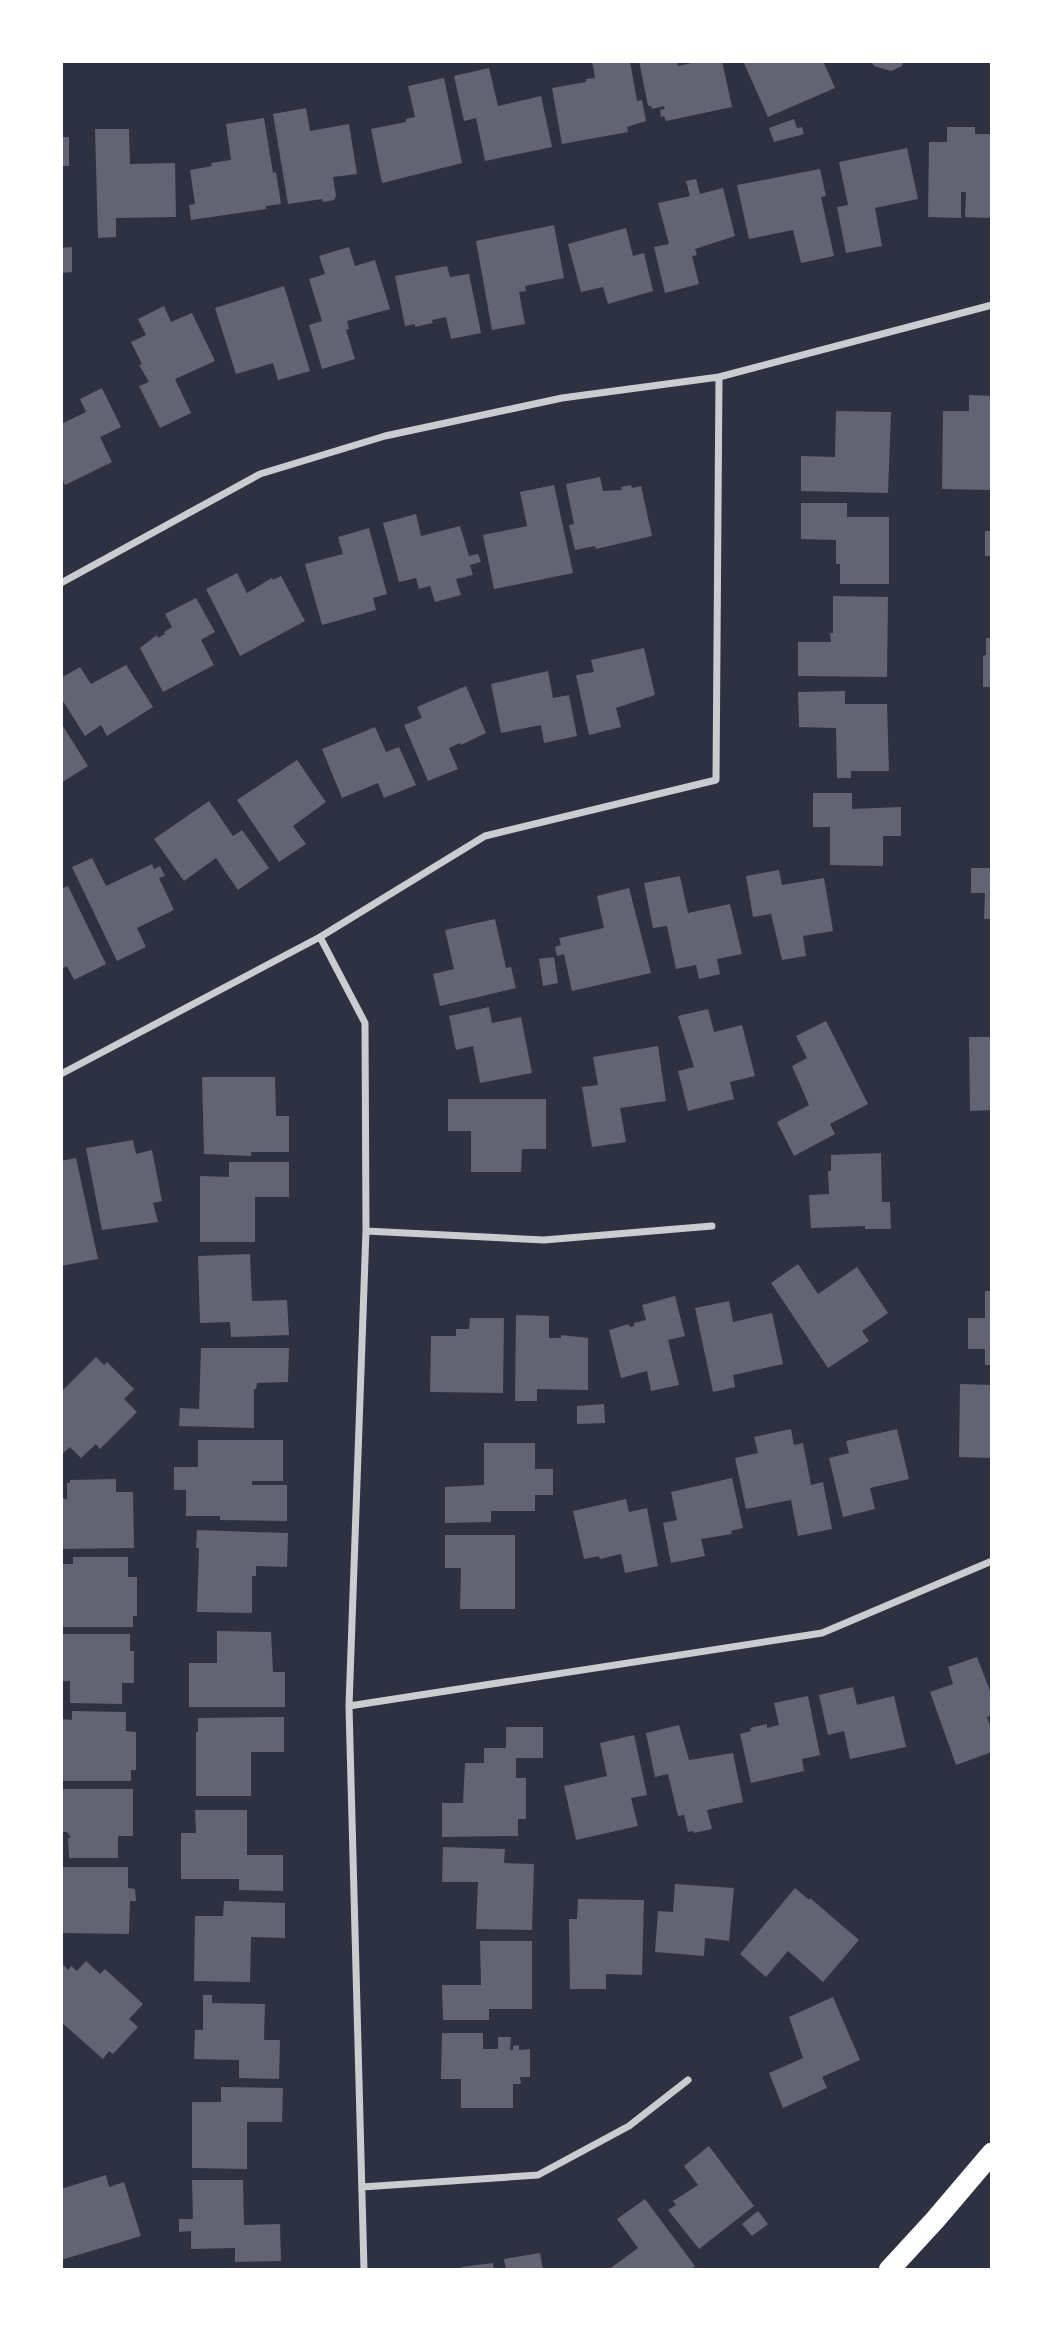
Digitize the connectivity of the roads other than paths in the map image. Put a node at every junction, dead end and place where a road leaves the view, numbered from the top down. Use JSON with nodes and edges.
{"nodes":[{"id":1,"x":992,"y":305,"type":"edge"},
{"id":2,"x":719,"y":377,"type":"junction"},
{"id":3,"x":61,"y":583,"type":"edge"},
{"id":4,"x":320,"y":937,"type":"junction"},
{"id":5,"x":61,"y":1074,"type":"edge"},
{"id":6,"x":712,"y":1226,"type":"dead end"},
{"id":7,"x":366,"y":1231,"type":"junction"},
{"id":8,"x":992,"y":1561,"type":"edge"},
{"id":9,"x":349,"y":1706,"type":"junction"},
{"id":10,"x":688,"y":2080,"type":"dead end"},
{"id":11,"x":992,"y":2153,"type":"edge"},
{"id":12,"x":362,"y":2187,"type":"junction"},
{"id":13,"x":364,"y":2270,"type":"edge"},
{"id":14,"x":889,"y":2270,"type":"edge"}],
"edges":[{"from":1,"to":2,"type":"street"},
{"from":2,"to":3,"type":"street"},
{"from":2,"to":4,"type":"street"},
{"from":4,"to":5,"type":"street"},
{"from":4,"to":7,"type":"street"},
{"from":6,"to":7,"type":"street"},
{"from":7,"to":9,"type":"street"},
{"from":8,"to":9,"type":"street"},
{"from":9,"to":12,"type":"street"},
{"from":10,"to":12,"type":"street"},
{"from":11,"to":14,"type":"highway"},
{"from":12,"to":13,"type":"street"}]}
